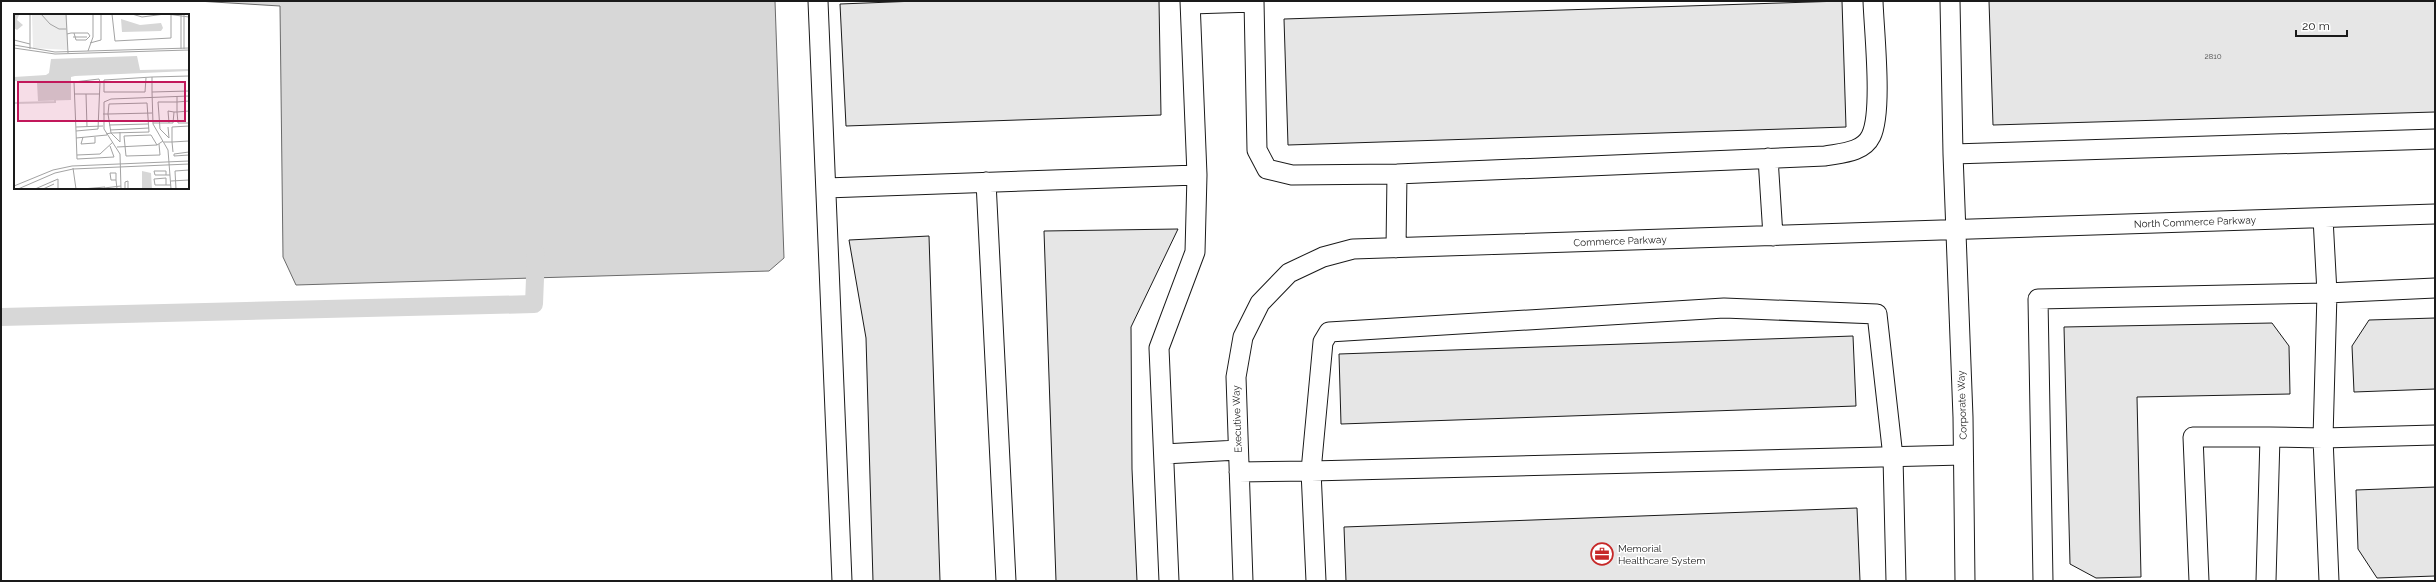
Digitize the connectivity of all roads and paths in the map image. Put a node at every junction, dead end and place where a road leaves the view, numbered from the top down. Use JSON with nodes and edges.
{"nodes":[{"id":1,"x":818,"y":1,"type":"edge"},
{"id":2,"x":1874,"y":1,"type":"edge"},
{"id":3,"x":1950,"y":1,"type":"edge"},
{"id":4,"x":1254,"y":2,"type":"edge"},
{"id":5,"x":1190,"y":3,"type":"edge"},
{"id":6,"x":2435,"y":139,"type":"edge"},
{"id":7,"x":1953,"y":154,"type":"junction"},
{"id":8,"x":1768,"y":158,"type":"junction"},
{"id":9,"x":1397,"y":174,"type":"junction"},
{"id":10,"x":1198,"y":175,"type":"junction"},
{"id":11,"x":986,"y":182,"type":"junction"},
{"id":12,"x":826,"y":188,"type":"junction"},
{"id":13,"x":2435,"y":214,"type":"edge"},
{"id":14,"x":2324,"y":218,"type":"junction"},
{"id":15,"x":1956,"y":230,"type":"junction"},
{"id":16,"x":1773,"y":236,"type":"junction"},
{"id":17,"x":1396,"y":248,"type":"junction"},
{"id":18,"x":1289,"y":272,"type":"joint"},
{"id":19,"x":2435,"y":288,"type":"edge"},
{"id":20,"x":2327,"y":293,"type":"junction"},
{"id":21,"x":2435,"y":435,"type":"edge"},
{"id":22,"x":2270,"y":437,"type":"junction"},
{"id":23,"x":2324,"y":438,"type":"junction"},
{"id":24,"x":1238,"y":450,"type":"junction"},
{"id":25,"x":1164,"y":454,"type":"junction"},
{"id":26,"x":1963,"y":455,"type":"junction"},
{"id":27,"x":1893,"y":457,"type":"junction"},
{"id":28,"x":1311,"y":471,"type":"junction"},
{"id":29,"x":1239,"y":472,"type":"junction"},
{"id":30,"x":842,"y":581,"type":"edge"},
{"id":31,"x":1006,"y":581,"type":"edge"},
{"id":32,"x":1169,"y":581,"type":"edge"},
{"id":33,"x":1243,"y":581,"type":"edge"},
{"id":34,"x":1316,"y":581,"type":"edge"},
{"id":35,"x":1896,"y":581,"type":"edge"},
{"id":36,"x":1965,"y":581,"type":"edge"},
{"id":37,"x":2043,"y":581,"type":"edge"},
{"id":38,"x":2199,"y":581,"type":"edge"},
{"id":39,"x":2266,"y":581,"type":"edge"},
{"id":40,"x":2329,"y":581,"type":"edge"}],
"edges":[{"from":1,"to":12,"type":"street"},
{"from":2,"to":8,"type":"street"},
{"from":3,"to":7,"type":"street","name":"Corporate Way"},
{"from":4,"to":5,"type":"street"},
{"from":4,"to":9,"type":"street"},
{"from":5,"to":10,"type":"street"},
{"from":6,"to":7,"type":"street"},
{"from":7,"to":15,"type":"street","name":"Corporate Way"},
{"from":8,"to":9,"type":"street"},
{"from":8,"to":16,"type":"street"},
{"from":9,"to":17,"type":"street"},
{"from":10,"to":11,"type":"street"},
{"from":10,"to":25,"type":"street"},
{"from":11,"to":12,"type":"street"},
{"from":11,"to":31,"type":"street"},
{"from":12,"to":30,"type":"street"},
{"from":13,"to":14,"type":"street","name":"North Commerce Parkway"},
{"from":14,"to":15,"type":"street","name":"North Commerce Parkway"},
{"from":14,"to":20,"type":"street"},
{"from":15,"to":16,"type":"street","name":"Commerce Parkway"},
{"from":15,"to":26,"type":"street","name":"Corporate Way"},
{"from":16,"to":17,"type":"street","name":"Commerce Parkway"},
{"from":17,"to":18,"type":"street","name":"Commerce Parkway"},
{"from":18,"to":24,"type":"street","name":"Executive Way"},
{"from":19,"to":20,"type":"street"},
{"from":20,"to":23,"type":"street"},
{"from":20,"to":37,"type":"street"},
{"from":21,"to":23,"type":"street"},
{"from":22,"to":23,"type":"street"},
{"from":22,"to":38,"type":"street"},
{"from":22,"to":39,"type":"street"},
{"from":23,"to":40,"type":"street"},
{"from":24,"to":25,"type":"street"},
{"from":24,"to":29,"type":"street","name":"Executive Way"},
{"from":25,"to":32,"type":"street"},
{"from":26,"to":27,"type":"street"},
{"from":26,"to":36,"type":"street","name":"Corporate Way"},
{"from":27,"to":28,"type":"street"},
{"from":27,"to":28,"type":"street"},
{"from":27,"to":35,"type":"street"},
{"from":28,"to":29,"type":"street"},
{"from":28,"to":34,"type":"street"},
{"from":29,"to":33,"type":"street","name":"Executive Way"}]}
